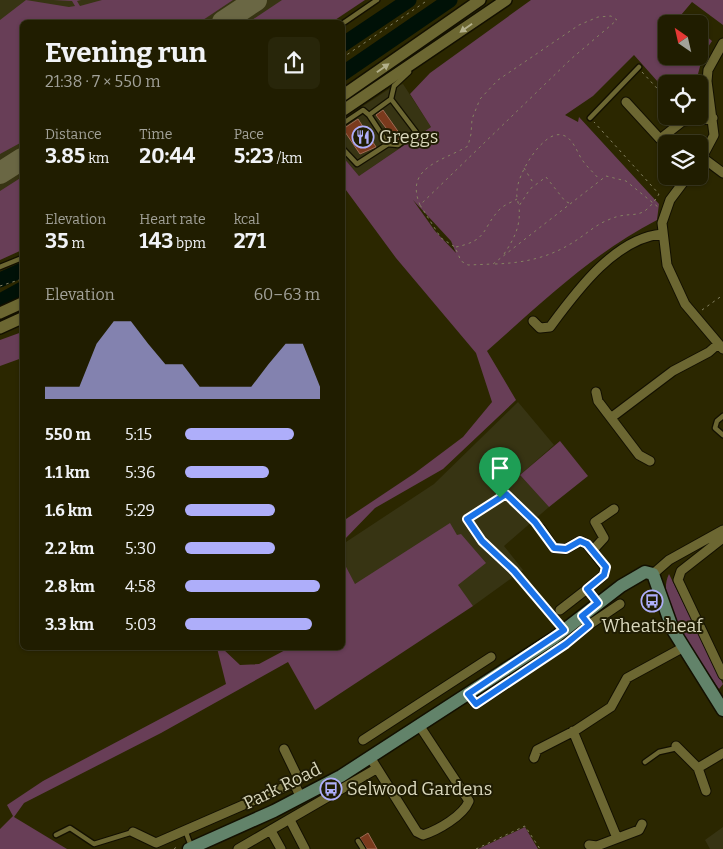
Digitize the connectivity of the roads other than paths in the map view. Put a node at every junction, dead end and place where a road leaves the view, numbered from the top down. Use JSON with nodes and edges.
{"nodes":[{"id":1,"x":377,"y":0,"type":"edge"},
{"id":2,"x":480,"y":0,"type":"edge"},
{"id":3,"x":506,"y":0,"type":"edge"},
{"id":4,"x":345,"y":22,"type":"edge"},
{"id":5,"x":723,"y":43,"type":"edge"},
{"id":6,"x":443,"y":44,"type":"junction"},
{"id":7,"x":639,"y":67,"type":"road end"},
{"id":8,"x":616,"y":91,"type":"junction"},
{"id":9,"x":345,"y":94,"type":"edge"},
{"id":10,"x":391,"y":99,"type":"junction"},
{"id":11,"x":623,"y":99,"type":"joint"},
{"id":12,"x":345,"y":110,"type":"edge"},
{"id":13,"x":369,"y":115,"type":"junction"},
{"id":14,"x":590,"y":118,"type":"road end"},
{"id":15,"x":713,"y":118,"type":"junction"},
{"id":16,"x":345,"y":122,"type":"edge"},
{"id":17,"x":719,"y":129,"type":"edge"},
{"id":18,"x":388,"y":144,"type":"junction"},
{"id":19,"x":708,"y":150,"type":"edge"},
{"id":20,"x":345,"y":151,"type":"edge"},
{"id":21,"x":708,"y":165,"type":"edge"},
{"id":22,"x":723,"y":173,"type":"edge"},
{"id":23,"x":682,"y":185,"type":"edge"},
{"id":24,"x":662,"y":234,"type":"junction"},
{"id":25,"x":20,"y":259,"type":"edge"},
{"id":26,"x":0,"y":267,"type":"edge"},
{"id":27,"x":20,"y":304,"type":"edge"},
{"id":28,"x":0,"y":313,"type":"edge"},
{"id":29,"x":20,"y":319,"type":"edge"},
{"id":30,"x":533,"y":321,"type":"dead end"},
{"id":31,"x":0,"y":328,"type":"edge"},
{"id":32,"x":721,"y":347,"type":"edge"},
{"id":33,"x":596,"y":392,"type":"dead end"},
{"id":34,"x":723,"y":416,"type":"edge"},
{"id":35,"x":612,"y":418,"type":"junction"},
{"id":36,"x":723,"y":435,"type":"edge"},
{"id":37,"x":650,"y":461,"type":"dead end"},
{"id":38,"x":614,"y":509,"type":"dead end"},
{"id":39,"x":541,"y":528,"type":"joint"},
{"id":40,"x":722,"y":534,"type":"edge"},
{"id":41,"x":592,"y":551,"type":"junction"},
{"id":42,"x":653,"y":574,"type":"junction"},
{"id":43,"x":587,"y":589,"type":"junction"},
{"id":44,"x":598,"y":603,"type":"junction"},
{"id":45,"x":620,"y":604,"type":"dead end"},
{"id":46,"x":560,"y":610,"type":"dead end"},
{"id":47,"x":586,"y":621,"type":"junction"},
{"id":48,"x":564,"y":630,"type":"junction"},
{"id":49,"x":684,"y":647,"type":"junction"},
{"id":50,"x":491,"y":657,"type":"dead end"},
{"id":51,"x":476,"y":667,"type":"junction"},
{"id":52,"x":723,"y":675,"type":"edge"},
{"id":53,"x":487,"y":682,"type":"junction"},
{"id":54,"x":468,"y":694,"type":"junction"},
{"id":55,"x":722,"y":704,"type":"edge"},
{"id":56,"x":419,"y":725,"type":"junction"},
{"id":57,"x":573,"y":731,"type":"junction"},
{"id":58,"x":376,"y":732,"type":"junction"},
{"id":59,"x":363,"y":740,"type":"dead end"},
{"id":60,"x":385,"y":747,"type":"junction"},
{"id":61,"x":677,"y":747,"type":"joint"},
{"id":62,"x":284,"y":749,"type":"dead end"},
{"id":63,"x":723,"y":753,"type":"edge"},
{"id":64,"x":370,"y":757,"type":"junction"},
{"id":65,"x":534,"y":758,"type":"dead end"},
{"id":66,"x":645,"y":762,"type":"dead end"},
{"id":67,"x":698,"y":768,"type":"junction"},
{"id":68,"x":376,"y":769,"type":"junction"},
{"id":69,"x":294,"y":783,"type":"junction"},
{"id":70,"x":706,"y":791,"type":"dead end"},
{"id":71,"x":301,"y":798,"type":"junction"},
{"id":72,"x":274,"y":811,"type":"junction"},
{"id":73,"x":285,"y":823,"type":"junction"},
{"id":74,"x":642,"y":824,"type":"dead end"},
{"id":75,"x":185,"y":830,"type":"junction"},
{"id":76,"x":271,"y":831,"type":"junction"},
{"id":77,"x":133,"y":832,"type":"joint"},
{"id":78,"x":56,"y":835,"type":"dead end"},
{"id":79,"x":617,"y":838,"type":"junction"},
{"id":80,"x":358,"y":841,"type":"dead end"},
{"id":81,"x":589,"y":845,"type":"dead end"},
{"id":82,"x":191,"y":848,"type":"edge"},
{"id":83,"x":238,"y":849,"type":"edge"},
{"id":84,"x":281,"y":849,"type":"edge"},
{"id":85,"x":305,"y":849,"type":"edge"},
{"id":86,"x":363,"y":849,"type":"edge"}],
"edges":[{"from":1,"to":4,"type":"lane"},
{"from":9,"to":2,"type":"street","one_way":true},
{"from":3,"to":6,"type":"street","one_way":true},
{"from":5,"to":15,"type":"street"},
{"from":6,"to":10,"type":"lane"},
{"from":6,"to":12,"type":"street"},
{"from":7,"to":8,"type":"lane"},
{"from":8,"to":11,"type":"lane"},
{"from":8,"to":14,"type":"lane"},
{"from":10,"to":13,"type":"lane"},
{"from":10,"to":18,"type":"lane"},
{"from":11,"to":15,"type":"street"},
{"from":13,"to":16,"type":"lane"},
{"from":13,"to":18,"type":"lane"},
{"from":15,"to":17,"type":"street"},
{"from":17,"to":19,"type":"street"},
{"from":18,"to":20,"type":"lane"},
{"from":21,"to":22,"type":"street"},
{"from":23,"to":24,"type":"street"},
{"from":24,"to":30,"type":"street"},
{"from":24,"to":32,"type":"street"},
{"from":25,"to":26,"type":"lane"},
{"from":27,"to":28,"type":"street"},
{"from":29,"to":31,"type":"street"},
{"from":32,"to":35,"type":"street"},
{"from":33,"to":35,"type":"street"},
{"from":34,"to":36,"type":"lane"},
{"from":35,"to":37,"type":"street"},
{"from":38,"to":41,"type":"street"},
{"from":39,"to":41,"type":"street"},
{"from":39,"to":48,"type":"lane"},
{"from":40,"to":42,"type":"street"},
{"from":40,"to":52,"type":"street"},
{"from":41,"to":43,"type":"street"},
{"from":42,"to":44,"type":"main road","name":"Park Road"},
{"from":42,"to":49,"type":"main road"},
{"from":43,"to":44,"type":"street"},
{"from":43,"to":46,"type":"street"},
{"from":44,"to":47,"type":"main road","name":"Park Road"},
{"from":45,"to":47,"type":"street"},
{"from":47,"to":48,"type":"main road","name":"Park Road"},
{"from":47,"to":54,"type":"street","name":"Park Road"},
{"from":48,"to":53,"type":"main road","name":"Park Road"},
{"from":49,"to":55,"type":"main road"},
{"from":49,"to":57,"type":"street"},
{"from":50,"to":51,"type":"street"},
{"from":51,"to":53,"type":"street"},
{"from":51,"to":58,"type":"street"},
{"from":53,"to":54,"type":"main road","name":"Park Road"},
{"from":54,"to":56,"type":"main road","name":"Park Road"},
{"from":56,"to":60,"type":"main road","name":"Park Road"},
{"from":56,"to":68,"type":"street"},
{"from":57,"to":65,"type":"street"},
{"from":57,"to":79,"type":"street"},
{"from":58,"to":59,"type":"street"},
{"from":58,"to":60,"type":"street"},
{"from":60,"to":64,"type":"main road","name":"Park Road"},
{"from":61,"to":66,"type":"lane"},
{"from":61,"to":67,"type":"street"},
{"from":62,"to":69,"type":"street"},
{"from":63,"to":67,"type":"street"},
{"from":64,"to":68,"type":"street"},
{"from":64,"to":71,"type":"main road","name":"Park Road"},
{"from":67,"to":70,"type":"street"},
{"from":68,"to":73,"type":"street"},
{"from":69,"to":71,"type":"street"},
{"from":69,"to":75,"type":"street"},
{"from":71,"to":72,"type":"main road","name":"Park Road"},
{"from":72,"to":73,"type":"street"},
{"from":72,"to":82,"type":"main road","name":"Park Road"},
{"from":73,"to":76,"type":"street"},
{"from":73,"to":85,"type":"street"},
{"from":74,"to":79,"type":"street"},
{"from":75,"to":77,"type":"street"},
{"from":75,"to":82,"type":"lane"},
{"from":76,"to":83,"type":"street"},
{"from":76,"to":84,"type":"street"},
{"from":77,"to":78,"type":"lane"},
{"from":79,"to":81,"type":"street"},
{"from":80,"to":86,"type":"lane"}]}
